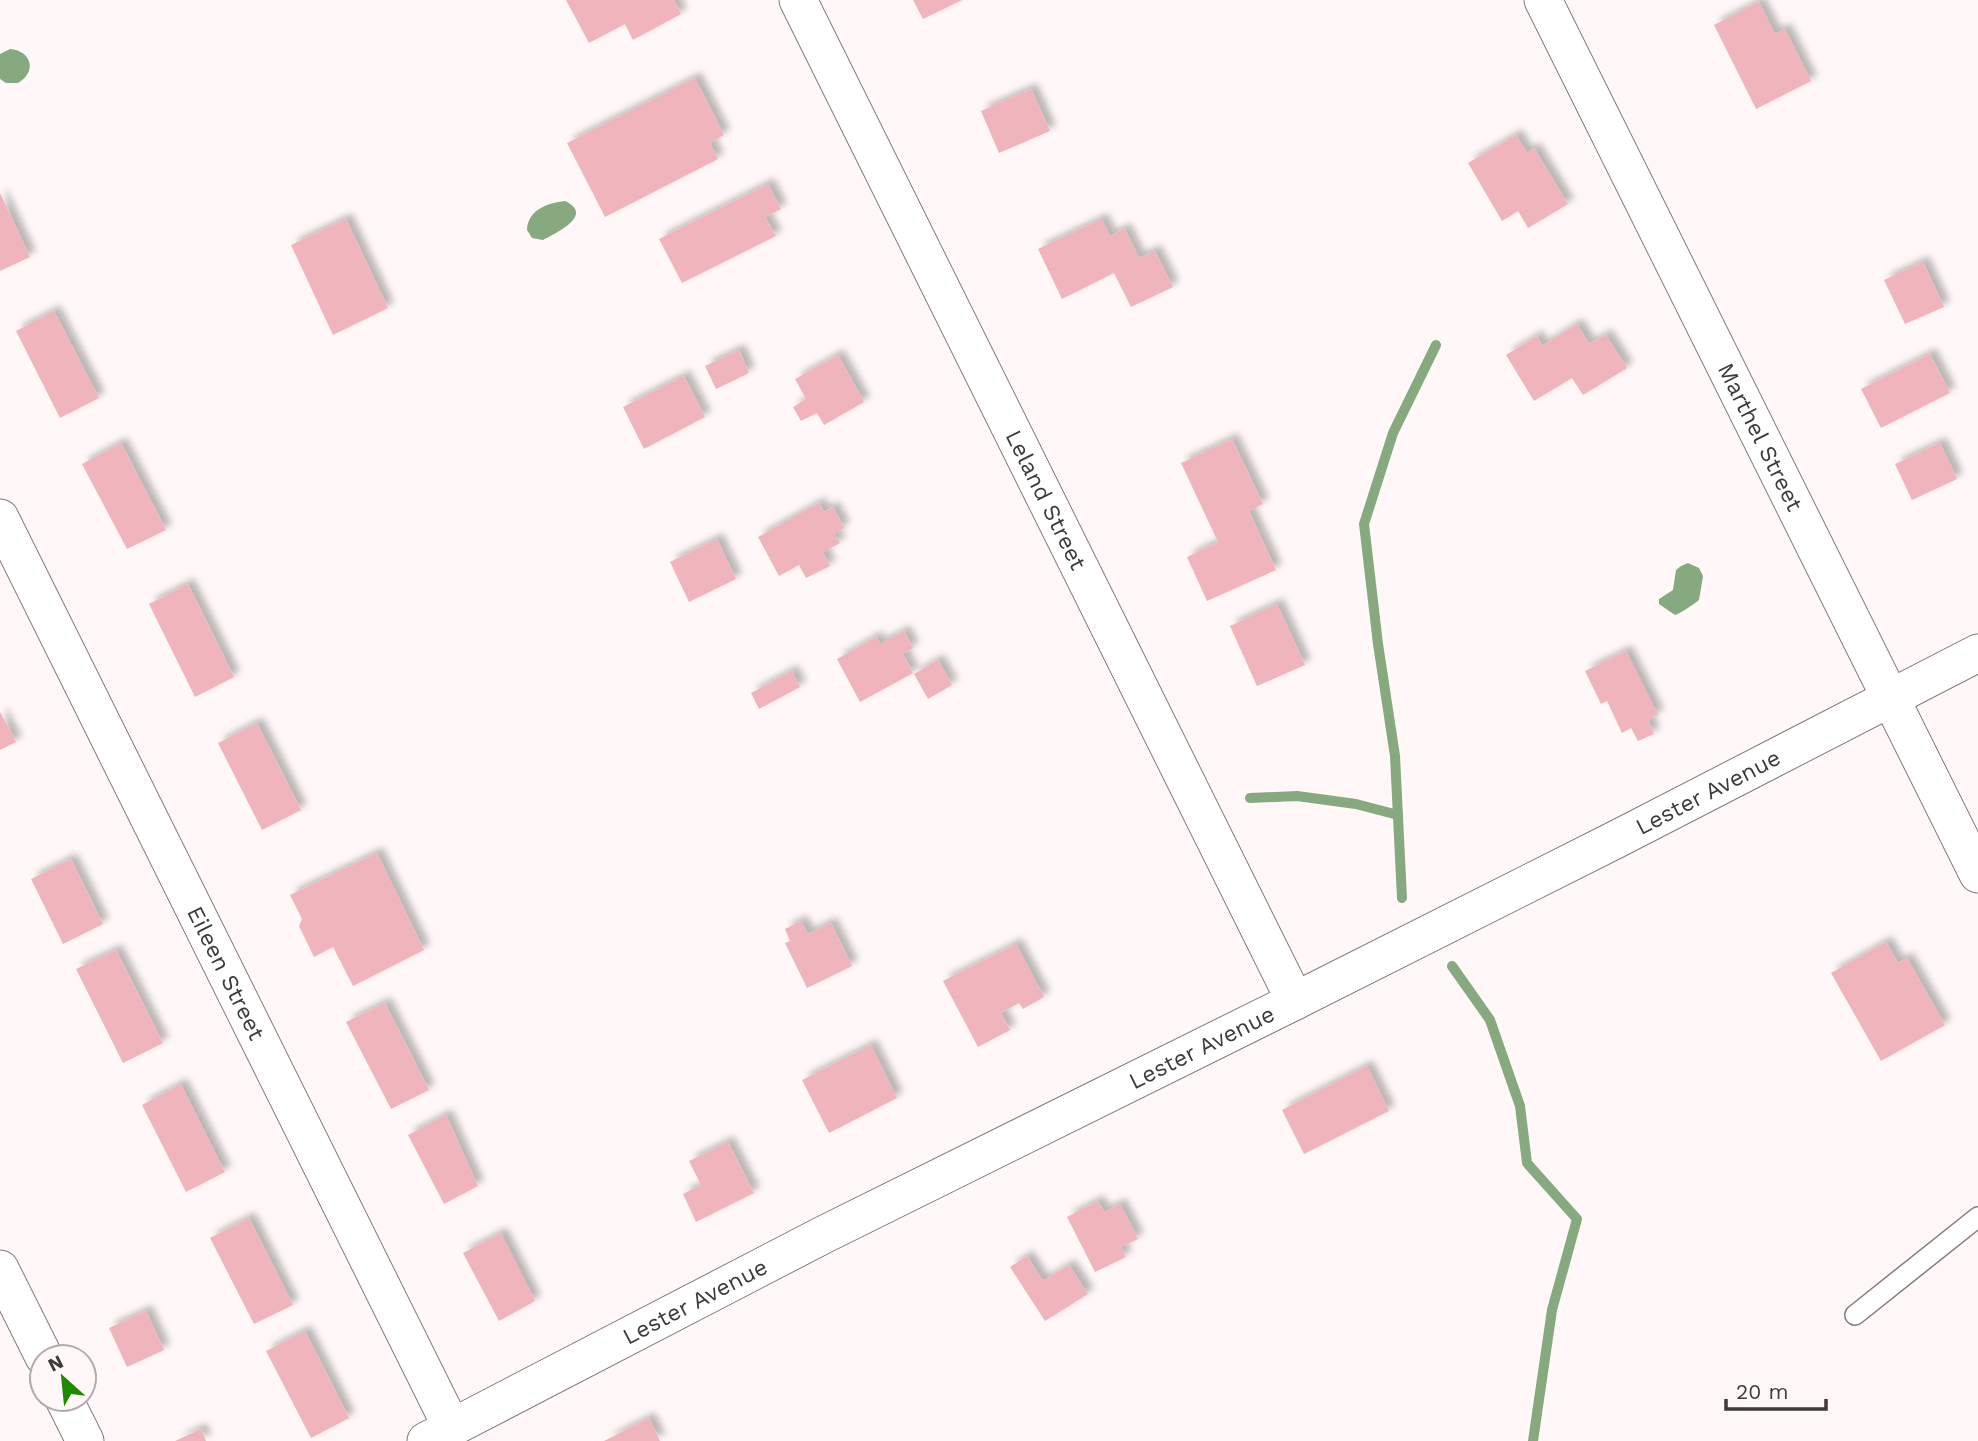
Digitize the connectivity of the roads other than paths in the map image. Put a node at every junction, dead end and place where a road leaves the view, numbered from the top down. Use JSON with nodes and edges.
{"nodes":[{"id":1,"x":798,"y":0,"type":"edge"},
{"id":2,"x":1543,"y":0,"type":"edge"},
{"id":3,"x":0,"y":518,"type":"edge"},
{"id":4,"x":1978,"y":653,"type":"edge"},
{"id":5,"x":1890,"y":697,"type":"junction"},
{"id":6,"x":1978,"y":874,"type":"edge"},
{"id":7,"x":1296,"y":1001,"type":"junction"},
{"id":8,"x":1978,"y":1217,"type":"edge"},
{"id":9,"x":0,"y":1269,"type":"edge"},
{"id":10,"x":1855,"y":1315,"type":"dead end"},
{"id":11,"x":37,"y":1343,"type":"edge"},
{"id":12,"x":71,"y":1413,"type":"edge"},
{"id":13,"x":439,"y":1434,"type":"edge"},
{"id":14,"x":85,"y":1441,"type":"edge"}],
"edges":[{"from":1,"to":7,"type":"street","name":"Leland Street"},
{"from":2,"to":5,"type":"street","name":"Marthel Street"},
{"from":3,"to":13,"type":"street","name":"Eileen Street"},
{"from":4,"to":5,"type":"street","name":"Lester Avenue"},
{"from":5,"to":6,"type":"street","name":"Marthel Street"},
{"from":5,"to":7,"type":"street","name":"Lester Avenue"},
{"from":7,"to":13,"type":"street","name":"Lester Avenue"},
{"from":8,"to":10,"type":"lane"},
{"from":9,"to":11,"type":"street"},
{"from":12,"to":14,"type":"street"}]}
